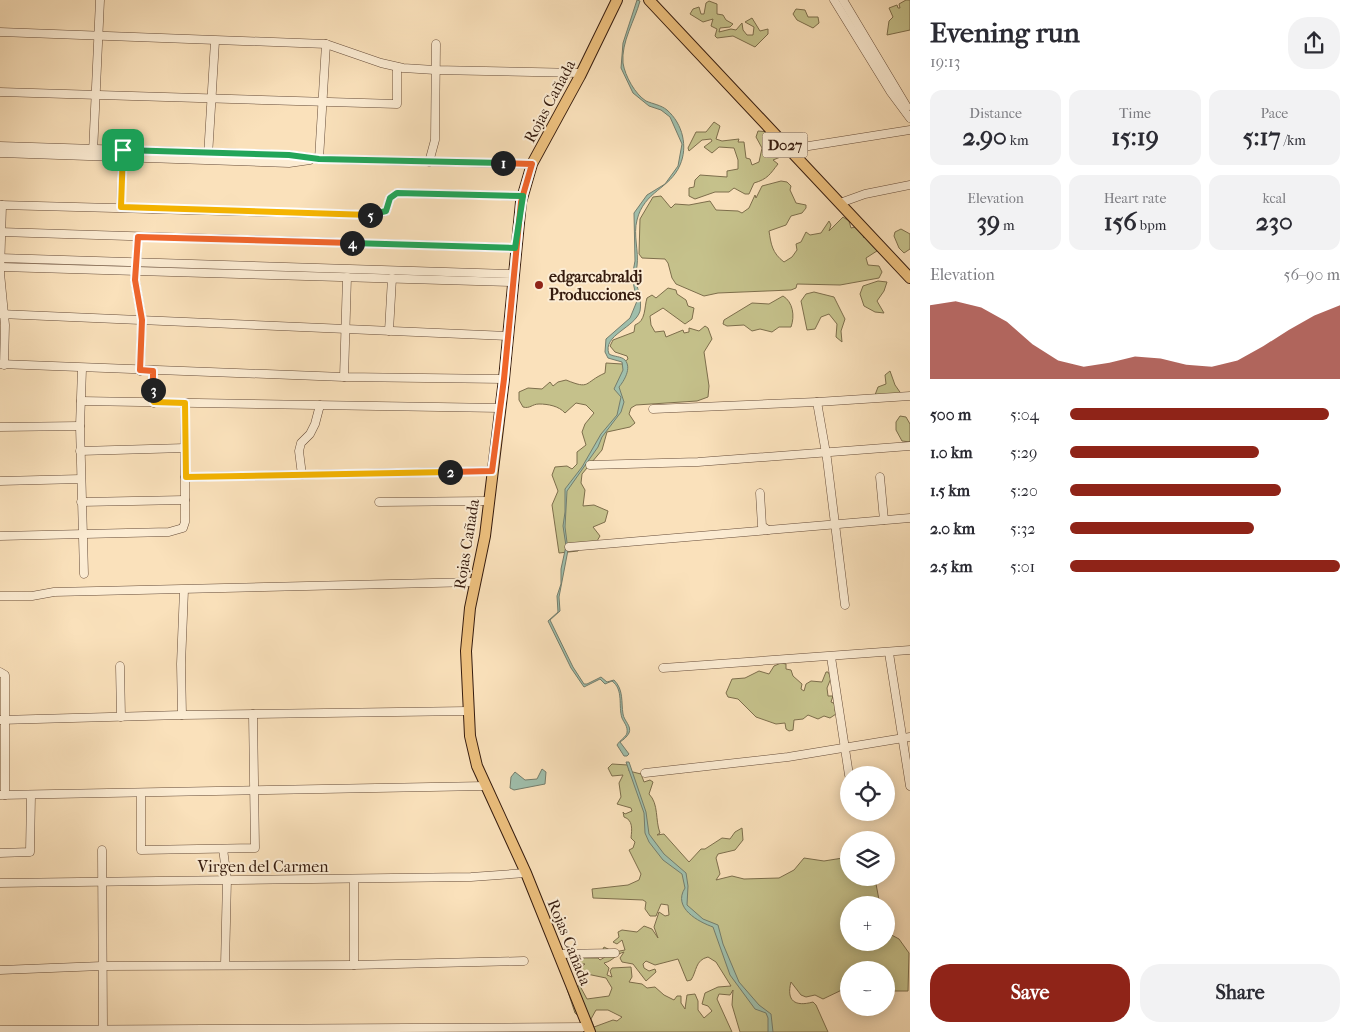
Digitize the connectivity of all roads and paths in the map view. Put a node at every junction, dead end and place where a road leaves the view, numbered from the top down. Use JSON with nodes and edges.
{"nodes":[{"id":1,"x":100,"y":0,"type":"edge"},
{"id":2,"x":617,"y":0,"type":"edge"},
{"id":3,"x":648,"y":0,"type":"edge"},
{"id":4,"x":662,"y":0,"type":"edge"},
{"id":5,"x":834,"y":0,"type":"edge"},
{"id":6,"x":843,"y":0,"type":"edge"},
{"id":7,"x":660,"y":12,"type":"junction"},
{"id":8,"x":0,"y":32,"type":"edge"},
{"id":9,"x":97,"y":36,"type":"junction"},
{"id":10,"x":215,"y":41,"type":"junction"},
{"id":11,"x":326,"y":44,"type":"junction"},
{"id":12,"x":436,"y":44,"type":"dead end"},
{"id":13,"x":398,"y":67,"type":"junction"},
{"id":14,"x":434,"y":70,"type":"junction"},
{"id":15,"x":581,"y":73,"type":"junction"},
{"id":16,"x":0,"y":92,"type":"edge"},
{"id":17,"x":95,"y":94,"type":"junction"},
{"id":18,"x":211,"y":98,"type":"junction"},
{"id":19,"x":323,"y":101,"type":"junction"},
{"id":20,"x":907,"y":106,"type":"edge"},
{"id":21,"x":910,"y":118,"type":"edge"},
{"id":22,"x":910,"y":130,"type":"edge"},
{"id":23,"x":0,"y":146,"type":"edge"},
{"id":24,"x":790,"y":149,"type":"junction"},
{"id":25,"x":0,"y":153,"type":"edge"},
{"id":26,"x":93,"y":153,"type":"junction"},
{"id":27,"x":122,"y":154,"type":"junction"},
{"id":28,"x":208,"y":156,"type":"junction"},
{"id":29,"x":319,"y":159,"type":"junction"},
{"id":30,"x":429,"y":162,"type":"junction"},
{"id":31,"x":532,"y":164,"type":"junction"},
{"id":32,"x":910,"y":186,"type":"edge"},
{"id":33,"x":523,"y":196,"type":"junction"},
{"id":34,"x":840,"y":203,"type":"junction"},
{"id":35,"x":1,"y":205,"type":"edge"},
{"id":36,"x":121,"y":207,"type":"junction"},
{"id":37,"x":1,"y":232,"type":"edge"},
{"id":38,"x":138,"y":237,"type":"junction"},
{"id":39,"x":515,"y":248,"type":"junction"},
{"id":40,"x":1,"y":258,"type":"edge"},
{"id":41,"x":0,"y":266,"type":"edge"},
{"id":42,"x":136,"y":267,"type":"junction"},
{"id":43,"x":347,"y":277,"type":"junction"},
{"id":44,"x":392,"y":278,"type":"junction"},
{"id":45,"x":512,"y":278,"type":"junction"},
{"id":46,"x":910,"y":278,"type":"edge"},
{"id":47,"x":2,"y":314,"type":"edge"},
{"id":48,"x":142,"y":320,"type":"junction"},
{"id":49,"x":345,"y":329,"type":"junction"},
{"id":50,"x":389,"y":331,"type":"junction"},
{"id":51,"x":508,"y":336,"type":"junction"},
{"id":52,"x":2,"y":364,"type":"edge"},
{"id":53,"x":82,"y":369,"type":"junction"},
{"id":54,"x":140,"y":370,"type":"junction"},
{"id":55,"x":153,"y":371,"type":"junction"},
{"id":56,"x":344,"y":377,"type":"junction"},
{"id":57,"x":504,"y":379,"type":"junction"},
{"id":58,"x":910,"y":396,"type":"edge"},
{"id":59,"x":81,"y":401,"type":"junction"},
{"id":60,"x":154,"y":402,"type":"junction"},
{"id":61,"x":817,"y":402,"type":"junction"},
{"id":62,"x":185,"y":403,"type":"junction"},
{"id":63,"x":320,"y":405,"type":"junction"},
{"id":64,"x":500,"y":408,"type":"junction"},
{"id":65,"x":653,"y":409,"type":"dead end"},
{"id":66,"x":80,"y":426,"type":"junction"},
{"id":67,"x":0,"y":427,"type":"edge"},
{"id":68,"x":910,"y":446,"type":"edge"},
{"id":69,"x":185,"y":448,"type":"junction"},
{"id":70,"x":80,"y":451,"type":"junction"},
{"id":71,"x":825,"y":453,"type":"junction"},
{"id":72,"x":590,"y":466,"type":"dead end"},
{"id":73,"x":492,"y":471,"type":"junction"},
{"id":74,"x":302,"y":475,"type":"junction"},
{"id":75,"x":186,"y":477,"type":"junction"},
{"id":76,"x":880,"y":477,"type":"dead end"},
{"id":77,"x":81,"y":479,"type":"junction"},
{"id":78,"x":0,"y":481,"type":"edge"},
{"id":79,"x":760,"y":493,"type":"dead end"},
{"id":80,"x":185,"y":500,"type":"junction"},
{"id":81,"x":489,"y":501,"type":"junction"},
{"id":82,"x":81,"y":502,"type":"junction"},
{"id":83,"x":379,"y":502,"type":"dead end"},
{"id":84,"x":910,"y":518,"type":"edge"},
{"id":85,"x":884,"y":520,"type":"junction"},
{"id":86,"x":835,"y":524,"type":"junction"},
{"id":87,"x":768,"y":530,"type":"junction"},
{"id":88,"x":82,"y":533,"type":"junction"},
{"id":89,"x":0,"y":536,"type":"edge"},
{"id":90,"x":569,"y":547,"type":"dead end"},
{"id":91,"x":84,"y":574,"type":"dead end"},
{"id":92,"x":475,"y":582,"type":"junction"},
{"id":93,"x":184,"y":590,"type":"junction"},
{"id":94,"x":0,"y":596,"type":"edge"},
{"id":95,"x":845,"y":605,"type":"dead end"},
{"id":96,"x":910,"y":650,"type":"edge"},
{"id":97,"x":889,"y":653,"type":"junction"},
{"id":98,"x":831,"y":657,"type":"junction"},
{"id":99,"x":120,"y":666,"type":"dead end"},
{"id":100,"x":663,"y":668,"type":"dead end"},
{"id":101,"x":0,"y":672,"type":"edge"},
{"id":102,"x":468,"y":711,"type":"junction"},
{"id":103,"x":253,"y":714,"type":"junction"},
{"id":104,"x":182,"y":715,"type":"junction"},
{"id":105,"x":122,"y":716,"type":"junction"},
{"id":106,"x":3,"y":720,"type":"edge"},
{"id":107,"x":906,"y":738,"type":"edge"},
{"id":108,"x":844,"y":748,"type":"junction"},
{"id":109,"x":847,"y":766,"type":"edge"},
{"id":110,"x":645,"y":773,"type":"dead end"},
{"id":111,"x":485,"y":786,"type":"junction"},
{"id":112,"x":910,"y":786,"type":"edge"},
{"id":113,"x":255,"y":790,"type":"junction"},
{"id":114,"x":141,"y":794,"type":"junction"},
{"id":115,"x":2,"y":795,"type":"edge"},
{"id":116,"x":31,"y":795,"type":"junction"},
{"id":117,"x":223,"y":849,"type":"junction"},
{"id":118,"x":102,"y":850,"type":"dead end"},
{"id":119,"x":0,"y":852,"type":"edge"},
{"id":120,"x":526,"y":874,"type":"junction"},
{"id":121,"x":226,"y":879,"type":"junction"},
{"id":122,"x":354,"y":879,"type":"junction"},
{"id":123,"x":102,"y":882,"type":"junction"},
{"id":124,"x":0,"y":883,"type":"edge"},
{"id":125,"x":615,"y":953,"type":"dead end"},
{"id":126,"x":558,"y":954,"type":"junction"},
{"id":127,"x":524,"y":961,"type":"dead end"},
{"id":128,"x":225,"y":965,"type":"junction"},
{"id":129,"x":354,"y":965,"type":"junction"},
{"id":130,"x":102,"y":966,"type":"junction"},
{"id":131,"x":0,"y":970,"type":"edge"},
{"id":132,"x":588,"y":1029,"type":"edge"},
{"id":133,"x":0,"y":1030,"type":"edge"},
{"id":134,"x":102,"y":1030,"type":"junction"},
{"id":135,"x":43,"y":1031,"type":"edge"}],
"edges":[{"from":1,"to":9,"type":"street"},
{"from":2,"to":15,"type":"main road","name":"Rojas Cañada"},
{"from":3,"to":7,"type":"main road","number":"D027"},
{"from":4,"to":7,"type":"main road"},
{"from":5,"to":20,"type":"street"},
{"from":6,"to":20,"type":"street"},
{"from":7,"to":24,"type":"main road","number":"D027"},
{"from":8,"to":9,"type":"street"},
{"from":9,"to":10,"type":"street"},
{"from":9,"to":17,"type":"street"},
{"from":10,"to":11,"type":"street"},
{"from":10,"to":18,"type":"street"},
{"from":11,"to":13,"type":"street"},
{"from":11,"to":19,"type":"street"},
{"from":12,"to":14,"type":"street"},
{"from":13,"to":14,"type":"street"},
{"from":13,"to":19,"type":"street"},
{"from":14,"to":15,"type":"street"},
{"from":14,"to":30,"type":"street"},
{"from":15,"to":31,"type":"main road","name":"Rojas Cañada"},
{"from":16,"to":17,"type":"street"},
{"from":17,"to":18,"type":"street"},
{"from":17,"to":26,"type":"street"},
{"from":18,"to":19,"type":"street"},
{"from":18,"to":28,"type":"street"},
{"from":19,"to":29,"type":"street"},
{"from":20,"to":21,"type":"street"},
{"from":22,"to":24,"type":"street"},
{"from":23,"to":26,"type":"street"},
{"from":24,"to":34,"type":"main road","number":"D027"},
{"from":25,"to":26,"type":"street"},
{"from":26,"to":27,"type":"street"},
{"from":27,"to":28,"type":"street"},
{"from":27,"to":36,"type":"street"},
{"from":28,"to":29,"type":"street"},
{"from":29,"to":30,"type":"street"},
{"from":30,"to":31,"type":"street"},
{"from":31,"to":33,"type":"main road","name":"Rojas Cañada"},
{"from":32,"to":34,"type":"street"},
{"from":33,"to":36,"type":"street"},
{"from":33,"to":39,"type":"main road","name":"Rojas Cañada"},
{"from":34,"to":46,"type":"main road","number":"D027"},
{"from":35,"to":36,"type":"street"},
{"from":35,"to":37,"type":"street"},
{"from":37,"to":38,"type":"street"},
{"from":37,"to":40,"type":"street"},
{"from":38,"to":39,"type":"street"},
{"from":38,"to":42,"type":"street"},
{"from":39,"to":45,"type":"main road","name":"Rojas Cañada"},
{"from":40,"to":41,"type":"street"},
{"from":40,"to":42,"type":"street"},
{"from":41,"to":42,"type":"street"},
{"from":41,"to":47,"type":"street"},
{"from":42,"to":43,"type":"street"},
{"from":42,"to":45,"type":"street"},
{"from":42,"to":48,"type":"street"},
{"from":43,"to":44,"type":"street"},
{"from":43,"to":49,"type":"street"},
{"from":44,"to":45,"type":"street"},
{"from":44,"to":50,"type":"street"},
{"from":45,"to":51,"type":"main road","name":"Rojas Cañada"},
{"from":47,"to":48,"type":"street"},
{"from":47,"to":52,"type":"street"},
{"from":48,"to":49,"type":"street"},
{"from":48,"to":54,"type":"street"},
{"from":49,"to":50,"type":"street"},
{"from":49,"to":56,"type":"street"},
{"from":50,"to":51,"type":"street"},
{"from":51,"to":57,"type":"main road","name":"Rojas Cañada"},
{"from":52,"to":53,"type":"street"},
{"from":53,"to":54,"type":"street"},
{"from":53,"to":59,"type":"street"},
{"from":54,"to":55,"type":"street"},
{"from":55,"to":56,"type":"street"},
{"from":55,"to":60,"type":"street"},
{"from":56,"to":57,"type":"street"},
{"from":57,"to":64,"type":"main road","name":"Rojas Cañada"},
{"from":58,"to":61,"type":"street"},
{"from":59,"to":60,"type":"street"},
{"from":59,"to":66,"type":"street"},
{"from":60,"to":62,"type":"street"},
{"from":61,"to":65,"type":"street"},
{"from":61,"to":71,"type":"street"},
{"from":62,"to":63,"type":"street"},
{"from":62,"to":69,"type":"street"},
{"from":63,"to":64,"type":"street"},
{"from":63,"to":74,"type":"street"},
{"from":64,"to":73,"type":"main road","name":"Rojas Cañada"},
{"from":66,"to":67,"type":"street"},
{"from":66,"to":70,"type":"street"},
{"from":68,"to":71,"type":"street"},
{"from":69,"to":70,"type":"street"},
{"from":69,"to":75,"type":"street"},
{"from":70,"to":77,"type":"street"},
{"from":71,"to":72,"type":"street"},
{"from":71,"to":86,"type":"street"},
{"from":73,"to":74,"type":"street"},
{"from":73,"to":81,"type":"main road","name":"Rojas Cañada"},
{"from":74,"to":75,"type":"street"},
{"from":75,"to":80,"type":"street"},
{"from":76,"to":85,"type":"street"},
{"from":77,"to":78,"type":"street"},
{"from":77,"to":82,"type":"street"},
{"from":79,"to":87,"type":"street"},
{"from":80,"to":82,"type":"street"},
{"from":80,"to":88,"type":"street"},
{"from":81,"to":83,"type":"street"},
{"from":81,"to":92,"type":"main road","name":"Rojas Cañada"},
{"from":82,"to":88,"type":"street"},
{"from":84,"to":85,"type":"street"},
{"from":85,"to":86,"type":"street"},
{"from":86,"to":87,"type":"street"},
{"from":86,"to":95,"type":"street"},
{"from":87,"to":90,"type":"street"},
{"from":88,"to":89,"type":"street"},
{"from":88,"to":91,"type":"street"},
{"from":92,"to":93,"type":"street"},
{"from":92,"to":102,"type":"main road","name":"Rojas Cañada"},
{"from":93,"to":94,"type":"street"},
{"from":93,"to":104,"type":"street"},
{"from":96,"to":97,"type":"street"},
{"from":97,"to":98,"type":"street"},
{"from":97,"to":107,"type":"street"},
{"from":98,"to":100,"type":"street"},
{"from":98,"to":108,"type":"street"},
{"from":99,"to":105,"type":"street"},
{"from":101,"to":106,"type":"street"},
{"from":102,"to":103,"type":"street"},
{"from":102,"to":111,"type":"main road","name":"Rojas Cañada"},
{"from":103,"to":104,"type":"street"},
{"from":103,"to":113,"type":"street"},
{"from":104,"to":105,"type":"street"},
{"from":105,"to":106,"type":"street"},
{"from":106,"to":115,"type":"street"},
{"from":107,"to":108,"type":"street"},
{"from":107,"to":112,"type":"street"},
{"from":108,"to":109,"type":"street"},
{"from":108,"to":110,"type":"street"},
{"from":111,"to":113,"type":"street"},
{"from":111,"to":120,"type":"main road","name":"Rojas Cañada"},
{"from":113,"to":114,"type":"street"},
{"from":113,"to":117,"type":"street"},
{"from":114,"to":116,"type":"street"},
{"from":114,"to":117,"type":"street"},
{"from":115,"to":116,"type":"street"},
{"from":116,"to":119,"type":"street"},
{"from":117,"to":121,"type":"street"},
{"from":118,"to":123,"type":"street"},
{"from":120,"to":122,"type":"street","name":"Virgen del Carmen"},
{"from":120,"to":126,"type":"main road","name":"Rojas Cañada"},
{"from":121,"to":122,"type":"street","name":"Virgen del Carmen"},
{"from":121,"to":123,"type":"street","name":"Virgen del Carmen"},
{"from":121,"to":128,"type":"street"},
{"from":122,"to":129,"type":"street"},
{"from":123,"to":124,"type":"street","name":"Virgen del Carmen"},
{"from":123,"to":130,"type":"street"},
{"from":125,"to":126,"type":"street"},
{"from":126,"to":132,"type":"main road","name":"Rojas Cañada"},
{"from":127,"to":129,"type":"street"},
{"from":128,"to":129,"type":"street"},
{"from":128,"to":130,"type":"street"},
{"from":130,"to":131,"type":"street"},
{"from":130,"to":134,"type":"street"},
{"from":132,"to":134,"type":"street"},
{"from":133,"to":135,"type":"street"},
{"from":134,"to":135,"type":"street"}]}
